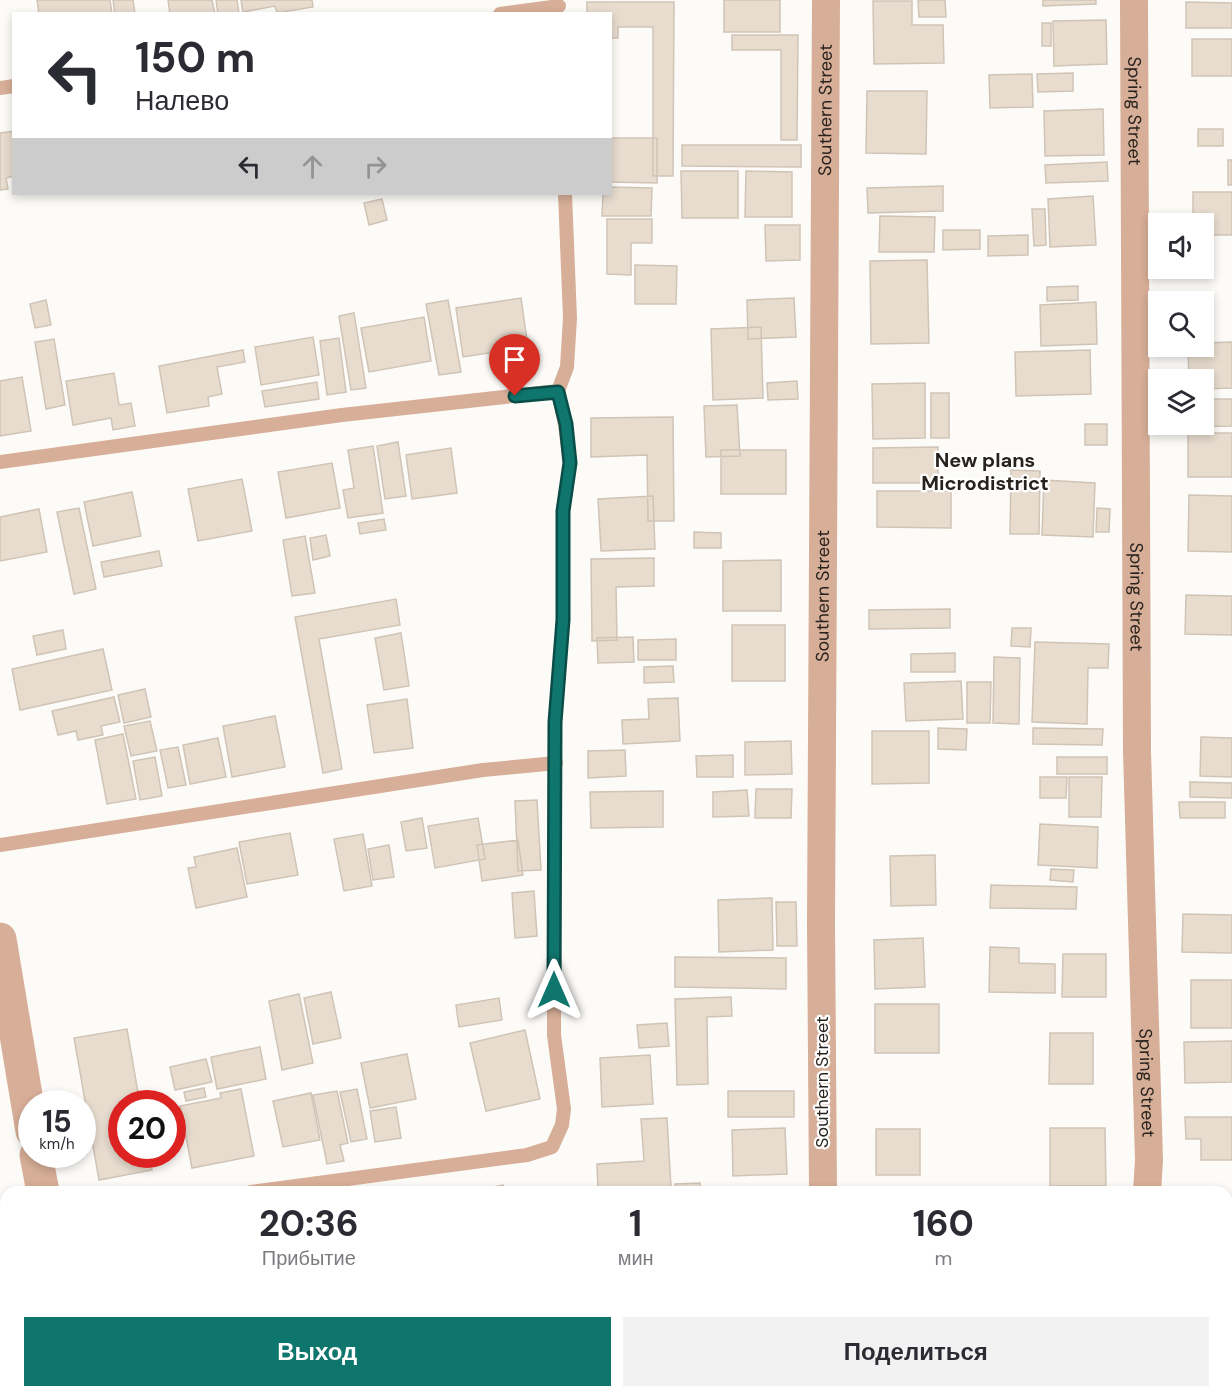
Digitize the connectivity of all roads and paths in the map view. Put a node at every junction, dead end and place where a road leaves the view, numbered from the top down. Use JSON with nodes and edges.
{"nodes":[{"id":1,"x":826,"y":0,"type":"edge"},
{"id":2,"x":1134,"y":0,"type":"edge"},
{"id":3,"x":560,"y":6,"type":"edge"},
{"id":4,"x":515,"y":12,"type":"edge"},
{"id":5,"x":565,"y":195,"type":"edge"},
{"id":6,"x":558,"y":392,"type":"junction"},
{"id":7,"x":0,"y":462,"type":"edge"},
{"id":8,"x":556,"y":763,"type":"junction"},
{"id":9,"x":0,"y":845,"type":"edge"},
{"id":10,"x":0,"y":939,"type":"edge"},
{"id":11,"x":25,"y":1090,"type":"edge"},
{"id":12,"x":38,"y":1168,"type":"edge"},
{"id":13,"x":42,"y":1186,"type":"edge"},
{"id":14,"x":296,"y":1186,"type":"edge"},
{"id":15,"x":823,"y":1186,"type":"edge"},
{"id":16,"x":1147,"y":1186,"type":"edge"}],
"edges":[{"from":1,"to":15,"type":"street","name":"Southern Street"},
{"from":2,"to":16,"type":"street","name":"Spring Street"},
{"from":3,"to":4,"type":"lane"},
{"from":5,"to":6,"type":"lane"},
{"from":6,"to":7,"type":"lane"},
{"from":6,"to":8,"type":"lane"},
{"from":8,"to":9,"type":"lane"},
{"from":8,"to":14,"type":"lane"},
{"from":10,"to":11,"type":"street"},
{"from":12,"to":13,"type":"street"}]}
